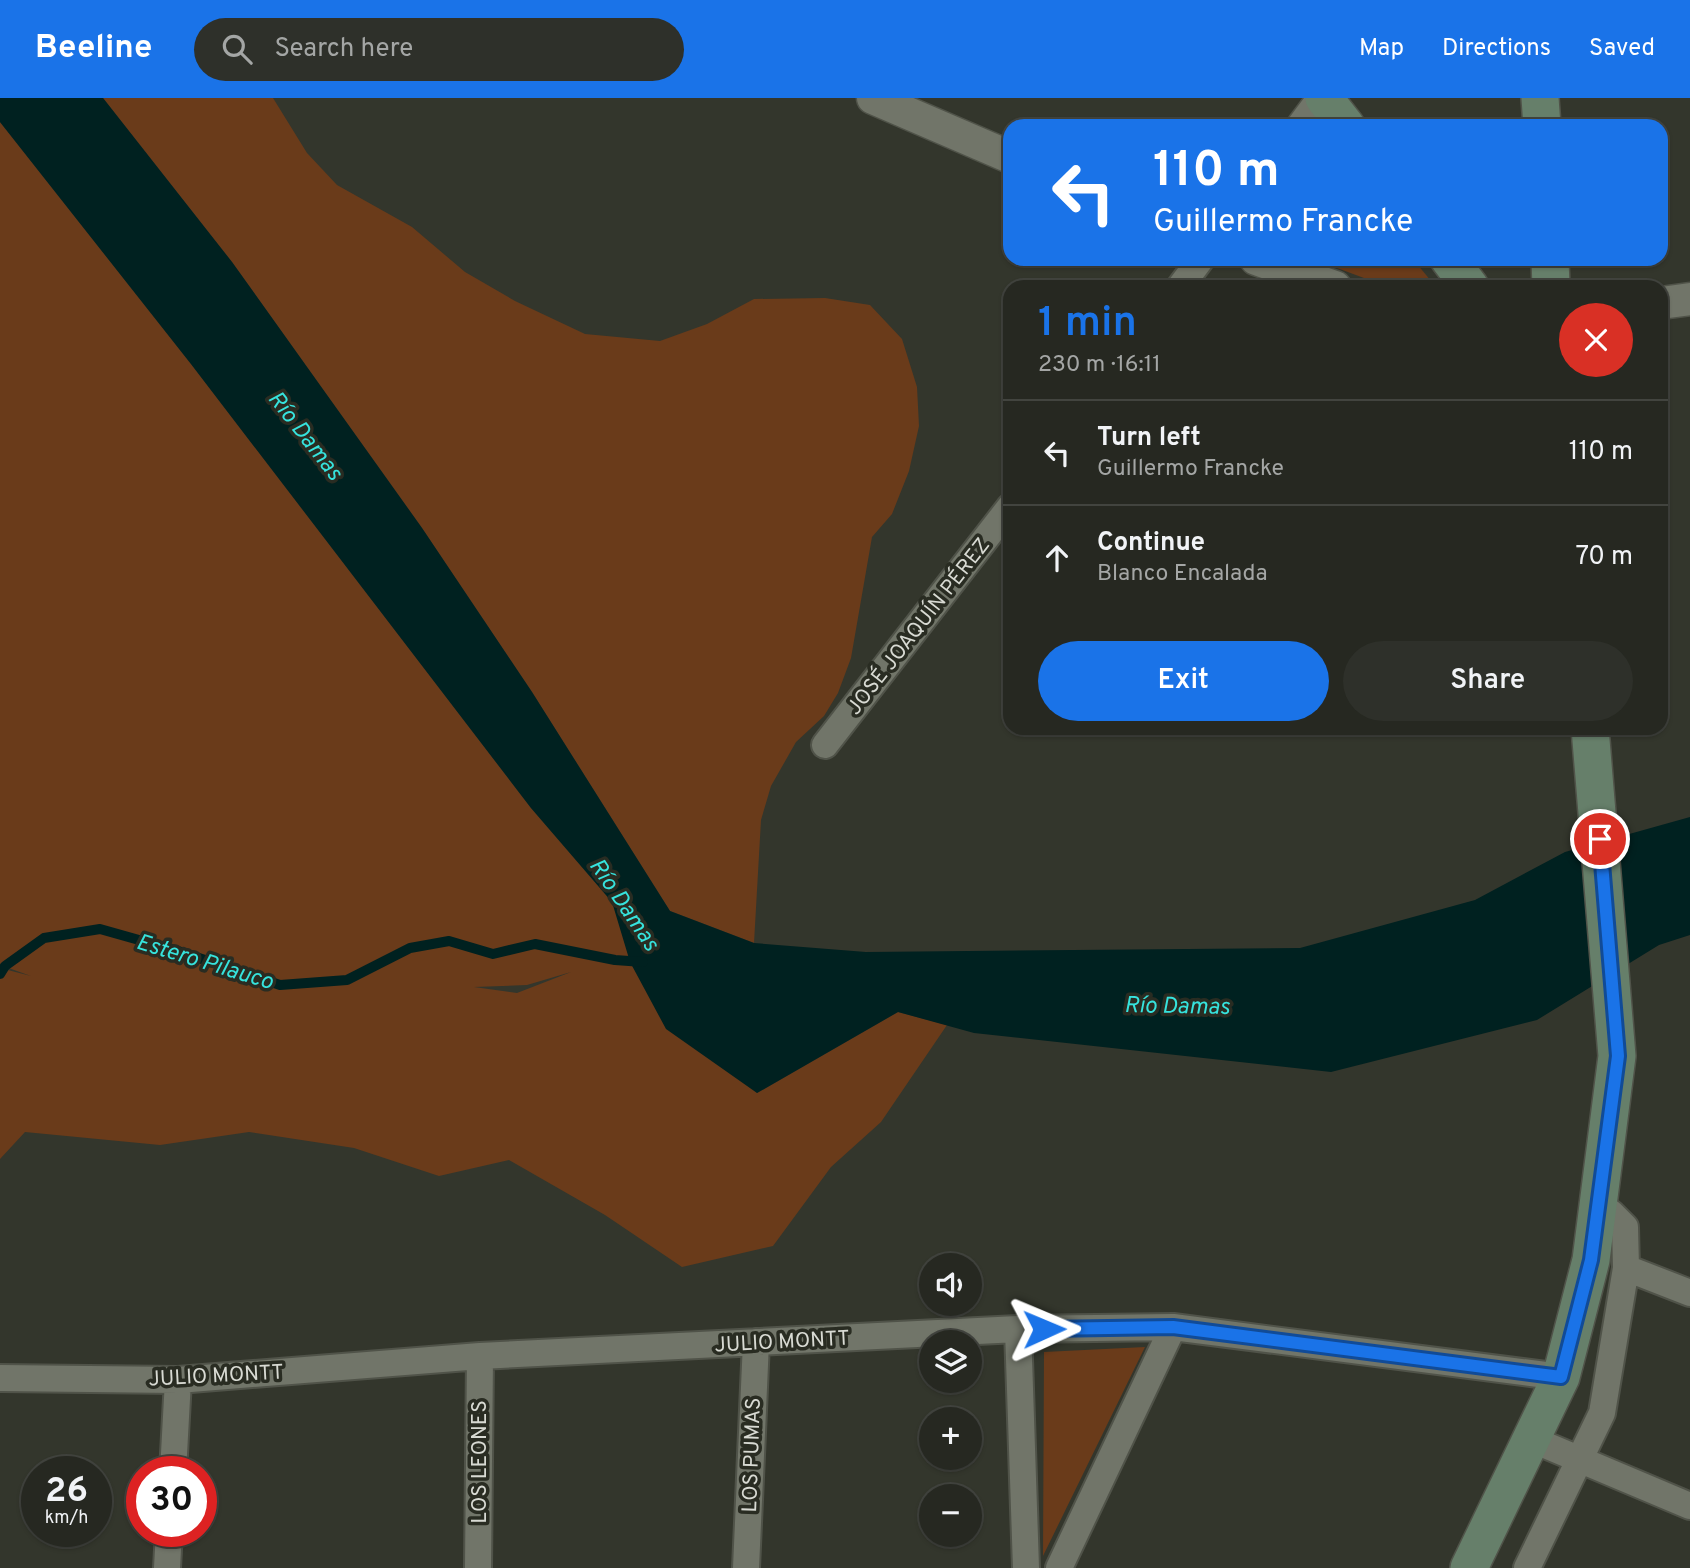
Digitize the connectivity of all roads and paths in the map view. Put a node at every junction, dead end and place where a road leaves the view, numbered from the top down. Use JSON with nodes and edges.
{"nodes":[{"id":1,"x":873,"y":98,"type":"edge"},
{"id":2,"x":1324,"y":98,"type":"edge"},
{"id":3,"x":1540,"y":98,"type":"edge"},
{"id":4,"x":1308,"y":119,"type":"edge"},
{"id":5,"x":1340,"y":119,"type":"edge"},
{"id":6,"x":1542,"y":119,"type":"edge"},
{"id":7,"x":1003,"y":154,"type":"edge"},
{"id":8,"x":1196,"y":266,"type":"edge"},
{"id":9,"x":1276,"y":266,"type":"edge"},
{"id":10,"x":1454,"y":266,"type":"edge"},
{"id":11,"x":1186,"y":280,"type":"edge"},
{"id":12,"x":1315,"y":280,"type":"edge"},
{"id":13,"x":1466,"y":280,"type":"edge"},
{"id":14,"x":1690,"y":299,"type":"edge"},
{"id":15,"x":1668,"y":302,"type":"edge"},
{"id":16,"x":1003,"y":516,"type":"edge"},
{"id":17,"x":1591,"y":735,"type":"edge"},
{"id":18,"x":825,"y":745,"type":"dead end"},
{"id":19,"x":1598,"y":1209,"type":"junction"},
{"id":20,"x":1626,"y":1268,"type":"junction"},
{"id":21,"x":1690,"y":1293,"type":"edge"},
{"id":22,"x":1173,"y":1327,"type":"junction"},
{"id":23,"x":1018,"y":1329,"type":"junction"},
{"id":24,"x":756,"y":1342,"type":"junction"},
{"id":25,"x":480,"y":1356,"type":"junction"},
{"id":26,"x":1561,"y":1377,"type":"junction"},
{"id":27,"x":0,"y":1378,"type":"edge"},
{"id":28,"x":178,"y":1380,"type":"junction"},
{"id":29,"x":1531,"y":1439,"type":"junction"},
{"id":30,"x":174,"y":1456,"type":"edge"},
{"id":31,"x":1580,"y":1460,"type":"junction"},
{"id":32,"x":1690,"y":1506,"type":"edge"},
{"id":33,"x":168,"y":1547,"type":"edge"},
{"id":34,"x":167,"y":1568,"type":"edge"},
{"id":35,"x":478,"y":1568,"type":"edge"},
{"id":36,"x":746,"y":1568,"type":"edge"},
{"id":37,"x":1026,"y":1568,"type":"edge"},
{"id":38,"x":1059,"y":1568,"type":"edge"},
{"id":39,"x":1469,"y":1568,"type":"edge"},
{"id":40,"x":1527,"y":1568,"type":"edge"}],
"edges":[{"from":1,"to":7,"type":"street"},
{"from":2,"to":4,"type":"street"},
{"from":2,"to":5,"type":"main road"},
{"from":3,"to":6,"type":"main road"},
{"from":8,"to":11,"type":"street"},
{"from":9,"to":12,"type":"street"},
{"from":10,"to":13,"type":"main road"},
{"from":14,"to":15,"type":"street"},
{"from":16,"to":18,"type":"street","name":"JOSÉ JOAQUÍN PÉREZ"},
{"from":17,"to":19,"type":"main road"},
{"from":19,"to":20,"type":"street"},
{"from":19,"to":26,"type":"main road"},
{"from":20,"to":21,"type":"street"},
{"from":20,"to":31,"type":"street"},
{"from":22,"to":23,"type":"street","name":"JULIO MONTT"},
{"from":22,"to":26,"type":"street","name":"JULIO MONTT"},
{"from":22,"to":38,"type":"street"},
{"from":23,"to":24,"type":"street","name":"JULIO MONTT"},
{"from":23,"to":37,"type":"street"},
{"from":24,"to":25,"type":"street","name":"JULIO MONTT"},
{"from":24,"to":36,"type":"street","name":"LOS PUMAS"},
{"from":25,"to":28,"type":"street","name":"JULIO MONTT"},
{"from":25,"to":35,"type":"street","name":"LOS LEONES"},
{"from":26,"to":29,"type":"main road"},
{"from":27,"to":28,"type":"street","name":"JULIO MONTT"},
{"from":28,"to":30,"type":"street"},
{"from":29,"to":31,"type":"street"},
{"from":29,"to":39,"type":"main road"},
{"from":31,"to":32,"type":"street"},
{"from":31,"to":40,"type":"street"},
{"from":33,"to":34,"type":"street"}]}
